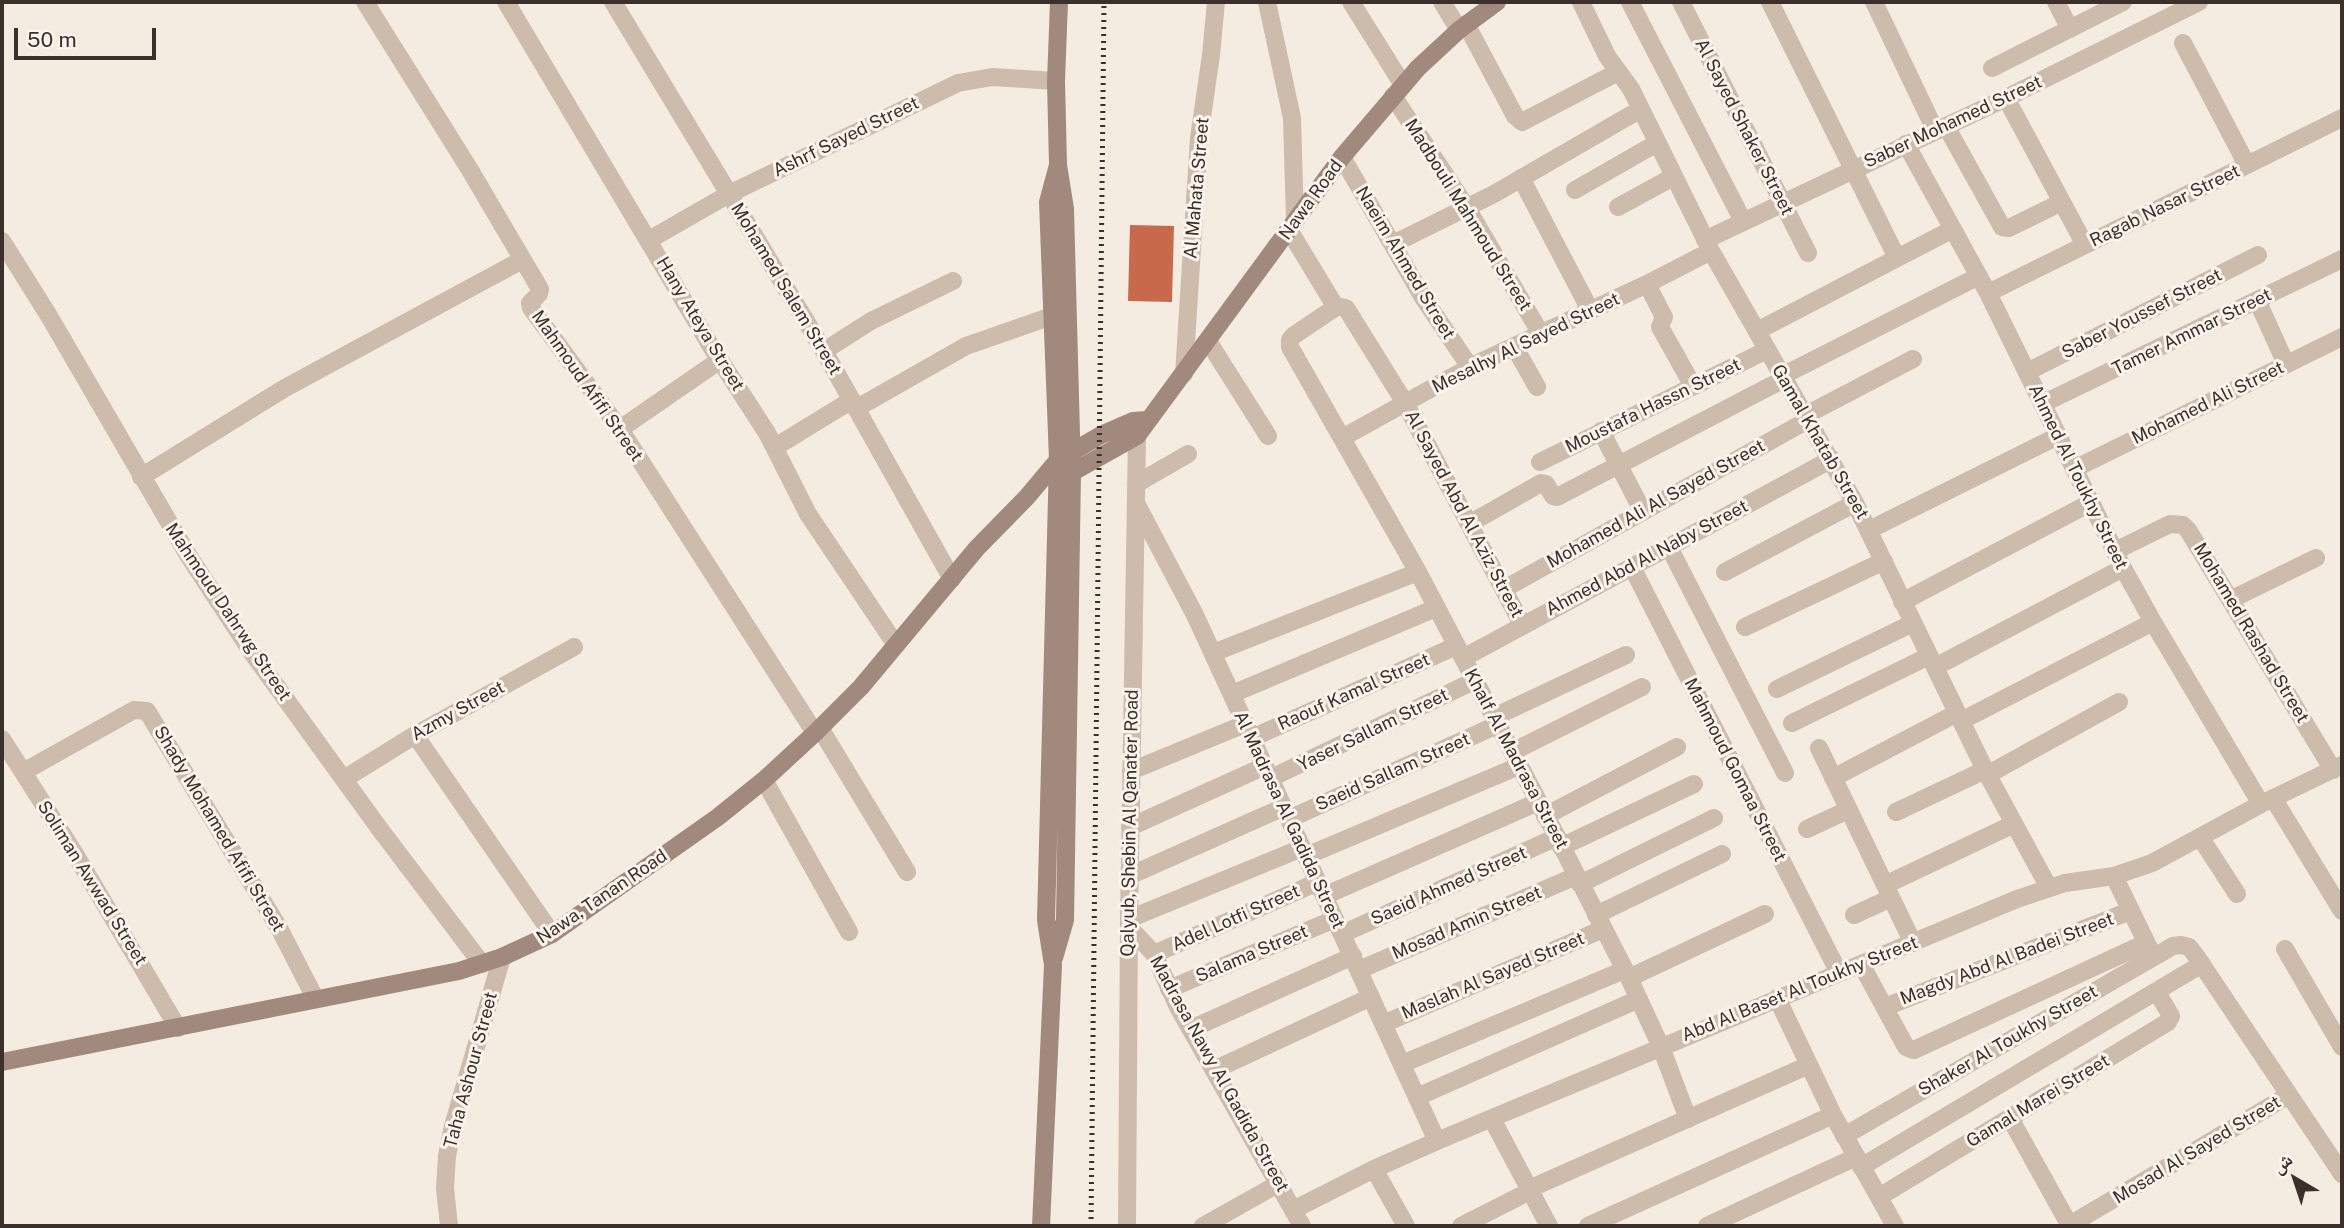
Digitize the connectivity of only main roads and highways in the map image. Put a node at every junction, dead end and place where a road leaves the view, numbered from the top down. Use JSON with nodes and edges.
{"nodes":[{"id":1,"x":1059,"y":2,"type":"edge"},
{"id":2,"x":1497,"y":2,"type":"edge"},
{"id":3,"x":1058,"y":165,"type":"junction"},
{"id":4,"x":1139,"y":426,"type":"junction"},
{"id":5,"x":1065,"y":455,"type":"junction"},
{"id":6,"x":1065,"y":476,"type":"junction"},
{"id":7,"x":1027,"y":497,"type":"junction"},
{"id":8,"x":2,"y":1062,"type":"edge"},
{"id":9,"x":1040,"y":1225,"type":"edge"}],
"edges":[{"from":1,"to":3,"type":"main road"},
{"from":2,"to":4,"type":"main road","name":"Nawa Road"},
{"from":3,"to":5,"type":"main road"},
{"from":3,"to":5,"type":"main road"},
{"from":4,"to":5,"type":"main road","name":"Nawa Road"},
{"from":4,"to":6,"type":"main road","name":"Nawa Road"},
{"from":5,"to":6,"type":"main road"},
{"from":5,"to":7,"type":"main road","name":"Nawa, Tanan Road"},
{"from":6,"to":7,"type":"main road","name":"Nawa, Tanan Road"},
{"from":6,"to":9,"type":"main road"},
{"from":7,"to":8,"type":"main road","name":"Nawa, Tanan Road"}]}
